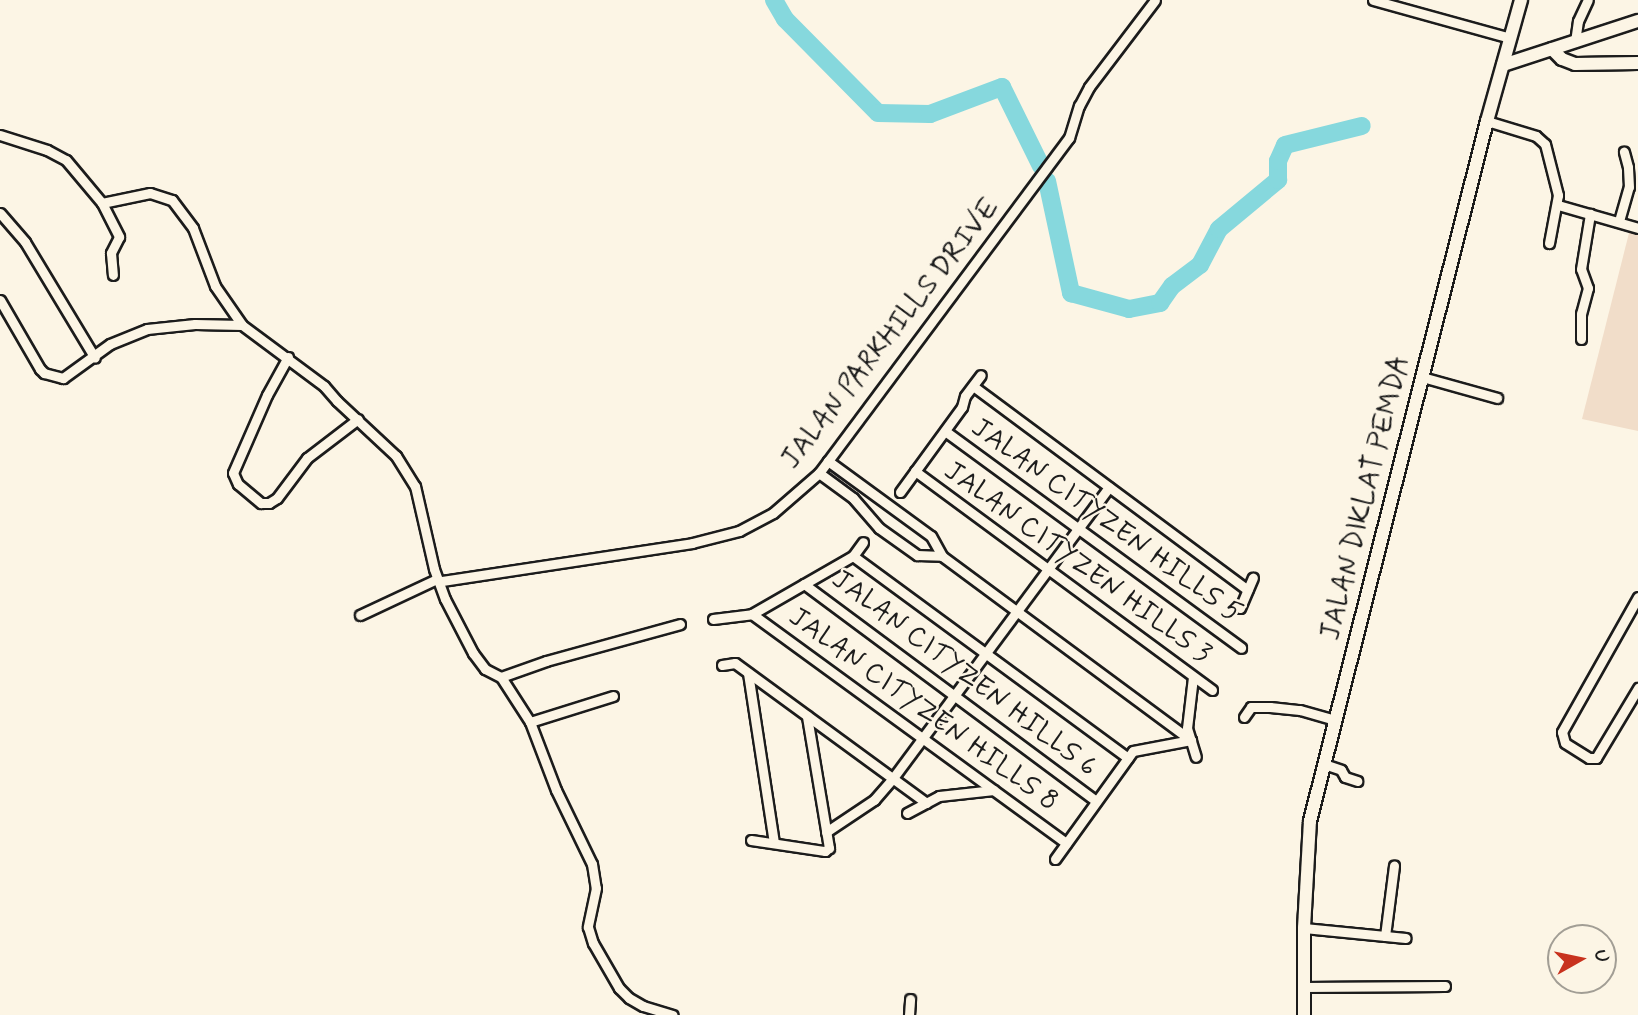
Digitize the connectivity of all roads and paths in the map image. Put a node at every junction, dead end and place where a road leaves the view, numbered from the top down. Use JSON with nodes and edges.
{"nodes":[{"id":1,"x":1155,"y":0,"type":"edge"},
{"id":2,"x":1373,"y":0,"type":"edge"},
{"id":3,"x":1521,"y":0,"type":"edge"},
{"id":4,"x":1588,"y":0,"type":"edge"},
{"id":5,"x":1638,"y":21,"type":"edge"},
{"id":6,"x":1510,"y":37,"type":"junction"},
{"id":7,"x":1575,"y":42,"type":"junction"},
{"id":8,"x":1552,"y":49,"type":"junction"},
{"id":9,"x":1638,"y":63,"type":"edge"},
{"id":10,"x":1503,"y":65,"type":"junction"},
{"id":11,"x":1487,"y":121,"type":"junction"},
{"id":12,"x":0,"y":135,"type":"edge"},
{"id":13,"x":1623,"y":152,"type":"dead end"},
{"id":14,"x":1633,"y":168,"type":"edge"},
{"id":15,"x":102,"y":203,"type":"junction"},
{"id":16,"x":1558,"y":205,"type":"junction"},
{"id":17,"x":0,"y":213,"type":"edge"},
{"id":18,"x":1590,"y":214,"type":"junction"},
{"id":19,"x":1619,"y":221,"type":"junction"},
{"id":20,"x":1638,"y":228,"type":"edge"},
{"id":21,"x":1549,"y":243,"type":"dead end"},
{"id":22,"x":113,"y":275,"type":"dead end"},
{"id":23,"x":0,"y":300,"type":"edge"},
{"id":24,"x":242,"y":325,"type":"junction"},
{"id":25,"x":1580,"y":338,"type":"dead end"},
{"id":26,"x":288,"y":357,"type":"junction"},
{"id":27,"x":95,"y":358,"type":"junction"},
{"id":28,"x":981,"y":375,"type":"dead end"},
{"id":29,"x":1422,"y":377,"type":"junction"},
{"id":30,"x":973,"y":386,"type":"junction"},
{"id":31,"x":1497,"y":398,"type":"dead end"},
{"id":32,"x":358,"y":419,"type":"junction"},
{"id":33,"x":945,"y":431,"type":"junction"},
{"id":34,"x":828,"y":461,"type":"junction"},
{"id":35,"x":915,"y":471,"type":"junction"},
{"id":36,"x":819,"y":473,"type":"junction"},
{"id":37,"x":1109,"y":486,"type":"junction"},
{"id":38,"x":900,"y":492,"type":"dead end"},
{"id":39,"x":1078,"y":528,"type":"junction"},
{"id":40,"x":863,"y":542,"type":"dead end"},
{"id":41,"x":853,"y":556,"type":"junction"},
{"id":42,"x":942,"y":556,"type":"junction"},
{"id":43,"x":1048,"y":569,"type":"junction"},
{"id":44,"x":1253,"y":578,"type":"dead end"},
{"id":45,"x":440,"y":580,"type":"junction"},
{"id":46,"x":804,"y":584,"type":"junction"},
{"id":47,"x":1248,"y":590,"type":"junction"},
{"id":48,"x":1638,"y":597,"type":"edge"},
{"id":49,"x":1240,"y":608,"type":"dead end"},
{"id":50,"x":1016,"y":611,"type":"junction"},
{"id":51,"x":752,"y":614,"type":"junction"},
{"id":52,"x":360,"y":615,"type":"dead end"},
{"id":53,"x":713,"y":619,"type":"dead end"},
{"id":54,"x":680,"y":624,"type":"dead end"},
{"id":55,"x":1241,"y":648,"type":"dead end"},
{"id":56,"x":985,"y":653,"type":"junction"},
{"id":57,"x":722,"y":665,"type":"dead end"},
{"id":58,"x":748,"y":673,"type":"junction"},
{"id":59,"x":501,"y":677,"type":"junction"},
{"id":60,"x":1193,"y":677,"type":"junction"},
{"id":61,"x":1638,"y":688,"type":"edge"},
{"id":62,"x":1212,"y":690,"type":"dead end"},
{"id":63,"x":613,"y":695,"type":"dead end"},
{"id":64,"x":954,"y":695,"type":"junction"},
{"id":65,"x":807,"y":716,"type":"junction"},
{"id":66,"x":1244,"y":717,"type":"dead end"},
{"id":67,"x":1336,"y":720,"type":"junction"},
{"id":68,"x":530,"y":722,"type":"junction"},
{"id":69,"x":923,"y":738,"type":"junction"},
{"id":70,"x":1191,"y":740,"type":"junction"},
{"id":71,"x":1196,"y":757,"type":"dead end"},
{"id":72,"x":1128,"y":758,"type":"junction"},
{"id":73,"x":1324,"y":764,"type":"junction"},
{"id":74,"x":893,"y":778,"type":"junction"},
{"id":75,"x":1357,"y":781,"type":"dead end"},
{"id":76,"x":994,"y":790,"type":"junction"},
{"id":77,"x":1096,"y":801,"type":"junction"},
{"id":78,"x":926,"y":803,"type":"junction"},
{"id":79,"x":907,"y":813,"type":"dead end"},
{"id":80,"x":826,"y":832,"type":"junction"},
{"id":81,"x":751,"y":841,"type":"dead end"},
{"id":82,"x":774,"y":842,"type":"junction"},
{"id":83,"x":1066,"y":843,"type":"junction"},
{"id":84,"x":1055,"y":859,"type":"dead end"},
{"id":85,"x":1394,"y":866,"type":"dead end"},
{"id":86,"x":1304,"y":929,"type":"junction"},
{"id":87,"x":1385,"y":936,"type":"junction"},
{"id":88,"x":1406,"y":938,"type":"dead end"},
{"id":89,"x":1445,"y":986,"type":"dead end"},
{"id":90,"x":1304,"y":987,"type":"junction"},
{"id":91,"x":910,"y":999,"type":"dead end"},
{"id":92,"x":673,"y":1015,"type":"edge"},
{"id":93,"x":909,"y":1015,"type":"edge"},
{"id":94,"x":1304,"y":1015,"type":"edge"}],
"edges":[{"from":1,"to":34,"type":"street","name":"JALAN PARKHILLS DRIVE"},
{"from":2,"to":6,"type":"street"},
{"from":3,"to":6,"type":"street","name":"JALAN DIKLAT PEMDA"},
{"from":4,"to":7,"type":"street"},
{"from":5,"to":7,"type":"street"},
{"from":6,"to":10,"type":"street","name":"JALAN DIKLAT PEMDA"},
{"from":7,"to":8,"type":"street"},
{"from":8,"to":9,"type":"street"},
{"from":8,"to":10,"type":"street"},
{"from":10,"to":11,"type":"street","name":"JALAN DIKLAT PEMDA"},
{"from":11,"to":16,"type":"street"},
{"from":11,"to":29,"type":"street","name":"JALAN DIKLAT PEMDA"},
{"from":12,"to":15,"type":"street"},
{"from":13,"to":14,"type":"street"},
{"from":14,"to":19,"type":"street"},
{"from":15,"to":22,"type":"street"},
{"from":15,"to":24,"type":"street"},
{"from":16,"to":18,"type":"street"},
{"from":16,"to":21,"type":"street"},
{"from":17,"to":27,"type":"street"},
{"from":18,"to":19,"type":"street"},
{"from":18,"to":25,"type":"street"},
{"from":19,"to":20,"type":"street"},
{"from":23,"to":27,"type":"street"},
{"from":24,"to":26,"type":"street"},
{"from":24,"to":27,"type":"street"},
{"from":26,"to":32,"type":"street"},
{"from":26,"to":32,"type":"street"},
{"from":28,"to":30,"type":"street"},
{"from":29,"to":31,"type":"street"},
{"from":29,"to":67,"type":"street","name":"JALAN DIKLAT PEMDA"},
{"from":30,"to":33,"type":"street"},
{"from":30,"to":37,"type":"street"},
{"from":32,"to":45,"type":"street"},
{"from":33,"to":35,"type":"street"},
{"from":33,"to":39,"type":"street","name":"JALAN CITYZEN HILLS 5"},
{"from":34,"to":36,"type":"street","name":"JALAN PARKHILLS DRIVE"},
{"from":34,"to":42,"type":"street"},
{"from":35,"to":38,"type":"street"},
{"from":35,"to":43,"type":"street","name":"JALAN CITYZEN HILLS 3"},
{"from":36,"to":42,"type":"street"},
{"from":36,"to":45,"type":"street","name":"JALAN PARKHILLS DRIVE"},
{"from":37,"to":39,"type":"street"},
{"from":37,"to":47,"type":"street"},
{"from":39,"to":43,"type":"street"},
{"from":39,"to":55,"type":"street","name":"JALAN CITYZEN HILLS 5"},
{"from":40,"to":41,"type":"street"},
{"from":41,"to":46,"type":"street"},
{"from":41,"to":56,"type":"street"},
{"from":42,"to":50,"type":"street"},
{"from":43,"to":50,"type":"street"},
{"from":43,"to":60,"type":"street","name":"JALAN CITYZEN HILLS 3"},
{"from":44,"to":47,"type":"street"},
{"from":45,"to":52,"type":"street","name":"JALAN PARKHILLS DRIVE"},
{"from":45,"to":59,"type":"street"},
{"from":46,"to":51,"type":"street"},
{"from":46,"to":64,"type":"street","name":"JALAN CITYZEN HILLS 6"},
{"from":47,"to":49,"type":"street"},
{"from":48,"to":61,"type":"street"},
{"from":50,"to":56,"type":"street"},
{"from":50,"to":70,"type":"street"},
{"from":51,"to":53,"type":"street"},
{"from":51,"to":69,"type":"street","name":"JALAN CITYZEN HILLS 8"},
{"from":54,"to":59,"type":"street"},
{"from":56,"to":64,"type":"street"},
{"from":56,"to":72,"type":"street"},
{"from":57,"to":58,"type":"street"},
{"from":58,"to":65,"type":"street"},
{"from":58,"to":82,"type":"street"},
{"from":59,"to":68,"type":"street"},
{"from":60,"to":62,"type":"street","name":"JALAN CITYZEN HILLS 3"},
{"from":60,"to":70,"type":"street"},
{"from":63,"to":68,"type":"street"},
{"from":64,"to":69,"type":"street"},
{"from":64,"to":77,"type":"street","name":"JALAN CITYZEN HILLS 6"},
{"from":65,"to":74,"type":"street"},
{"from":65,"to":80,"type":"street"},
{"from":66,"to":67,"type":"street"},
{"from":67,"to":73,"type":"street","name":"JALAN DIKLAT PEMDA"},
{"from":68,"to":92,"type":"street"},
{"from":69,"to":74,"type":"street"},
{"from":69,"to":76,"type":"street","name":"JALAN CITYZEN HILLS 8"},
{"from":70,"to":71,"type":"street"},
{"from":70,"to":72,"type":"street"},
{"from":72,"to":77,"type":"street"},
{"from":73,"to":75,"type":"street"},
{"from":73,"to":86,"type":"street","name":"JALAN DIKLAT PEMDA"},
{"from":74,"to":78,"type":"street"},
{"from":74,"to":80,"type":"street"},
{"from":76,"to":78,"type":"street"},
{"from":76,"to":83,"type":"street","name":"JALAN CITYZEN HILLS 8"},
{"from":77,"to":83,"type":"street"},
{"from":78,"to":79,"type":"street"},
{"from":80,"to":82,"type":"street"},
{"from":81,"to":82,"type":"street"},
{"from":83,"to":84,"type":"street"},
{"from":85,"to":87,"type":"street"},
{"from":86,"to":87,"type":"street"},
{"from":86,"to":90,"type":"street","name":"JALAN DIKLAT PEMDA"},
{"from":87,"to":88,"type":"street"},
{"from":89,"to":90,"type":"street"},
{"from":90,"to":94,"type":"street","name":"JALAN DIKLAT PEMDA"},
{"from":91,"to":93,"type":"street"}]}
